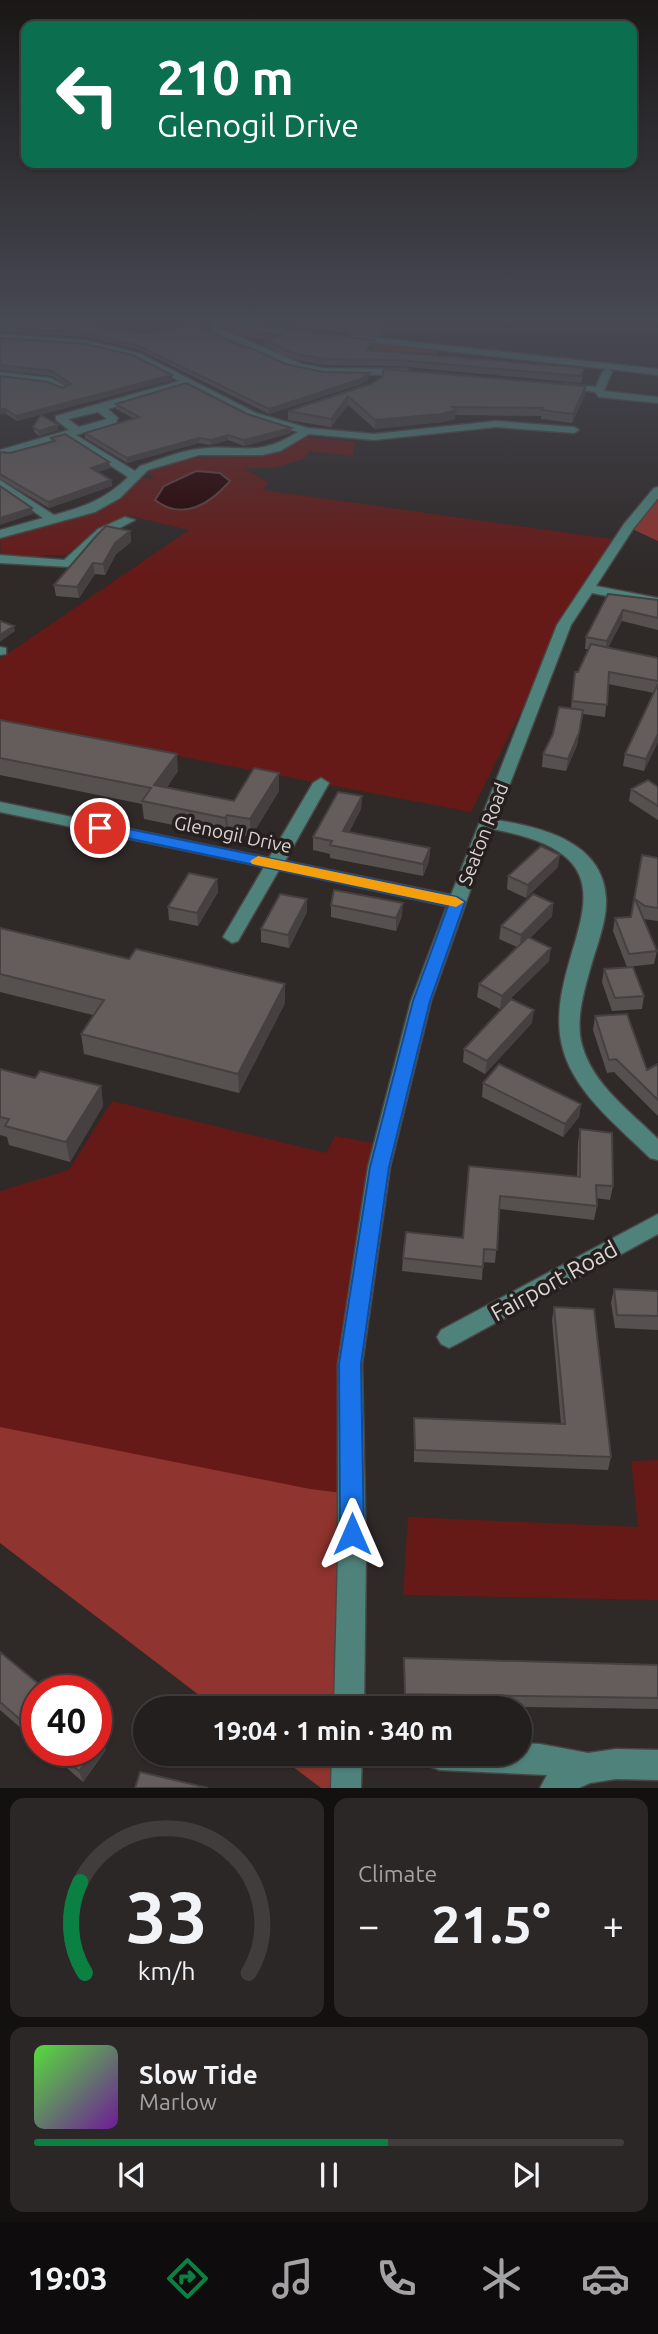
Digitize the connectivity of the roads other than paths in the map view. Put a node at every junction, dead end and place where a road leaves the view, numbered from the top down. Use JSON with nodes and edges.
{"nodes":[{"id":1,"x":240,"y":407,"type":"edge"},
{"id":2,"x":100,"y":408,"type":"joint"},
{"id":3,"x":291,"y":411,"type":"edge"},
{"id":4,"x":267,"y":421,"type":"junction"},
{"id":5,"x":574,"y":430,"type":"dead end"},
{"id":6,"x":307,"y":431,"type":"junction"},
{"id":7,"x":73,"y":432,"type":"junction"},
{"id":8,"x":0,"y":453,"type":"edge"},
{"id":9,"x":133,"y":475,"type":"junction"},
{"id":10,"x":0,"y":483,"type":"edge"},
{"id":11,"x":658,"y":490,"type":"edge"},
{"id":12,"x":53,"y":520,"type":"junction"},
{"id":13,"x":129,"y":520,"type":"dead end"},
{"id":14,"x":0,"y":534,"type":"edge"},
{"id":15,"x":0,"y":559,"type":"edge"},
{"id":16,"x":588,"y":589,"type":"junction"},
{"id":17,"x":658,"y":602,"type":"edge"},
{"id":18,"x":321,"y":783,"type":"dead end"},
{"id":19,"x":0,"y":807,"type":"edge"},
{"id":20,"x":486,"y":822,"type":"junction"},
{"id":21,"x":274,"y":864,"type":"junction"},
{"id":22,"x":457,"y":902,"type":"junction"},
{"id":23,"x":232,"y":937,"type":"dead end"},
{"id":24,"x":658,"y":1152,"type":"edge"},
{"id":25,"x":658,"y":1223,"type":"edge"},
{"id":26,"x":449,"y":1337,"type":"dead end"},
{"id":27,"x":349,"y":1696,"type":"edge"},
{"id":28,"x":532,"y":1759,"type":"edge"},
{"id":29,"x":658,"y":1765,"type":"edge"},
{"id":30,"x":347,"y":1766,"type":"edge"},
{"id":31,"x":584,"y":1767,"type":"junction"},
{"id":32,"x":346,"y":1788,"type":"edge"},
{"id":33,"x":555,"y":1788,"type":"edge"}],
"edges":[{"from":1,"to":4,"type":"street"},
{"from":2,"to":7,"type":"street"},
{"from":2,"to":7,"type":"street"},
{"from":3,"to":4,"type":"street"},
{"from":4,"to":6,"type":"street"},
{"from":5,"to":6,"type":"street"},
{"from":6,"to":9,"type":"street"},
{"from":7,"to":8,"type":"street"},
{"from":7,"to":9,"type":"street"},
{"from":9,"to":12,"type":"street"},
{"from":10,"to":12,"type":"street"},
{"from":11,"to":16,"type":"street","name":"Seaton Road"},
{"from":12,"to":14,"type":"street"},
{"from":13,"to":15,"type":"street"},
{"from":16,"to":17,"type":"street"},
{"from":16,"to":20,"type":"street","name":"Seaton Road"},
{"from":18,"to":21,"type":"street"},
{"from":19,"to":21,"type":"street","name":"Glenogil Drive"},
{"from":20,"to":22,"type":"street","name":"Seaton Road"},
{"from":20,"to":24,"type":"street"},
{"from":21,"to":22,"type":"street","name":"Glenogil Drive"},
{"from":21,"to":23,"type":"street"},
{"from":22,"to":27,"type":"street","name":"Seaton Road"},
{"from":25,"to":26,"type":"street","name":"Fairport Road"},
{"from":28,"to":31,"type":"street"},
{"from":29,"to":31,"type":"street"},
{"from":30,"to":32,"type":"street"},
{"from":31,"to":33,"type":"street"}]}
